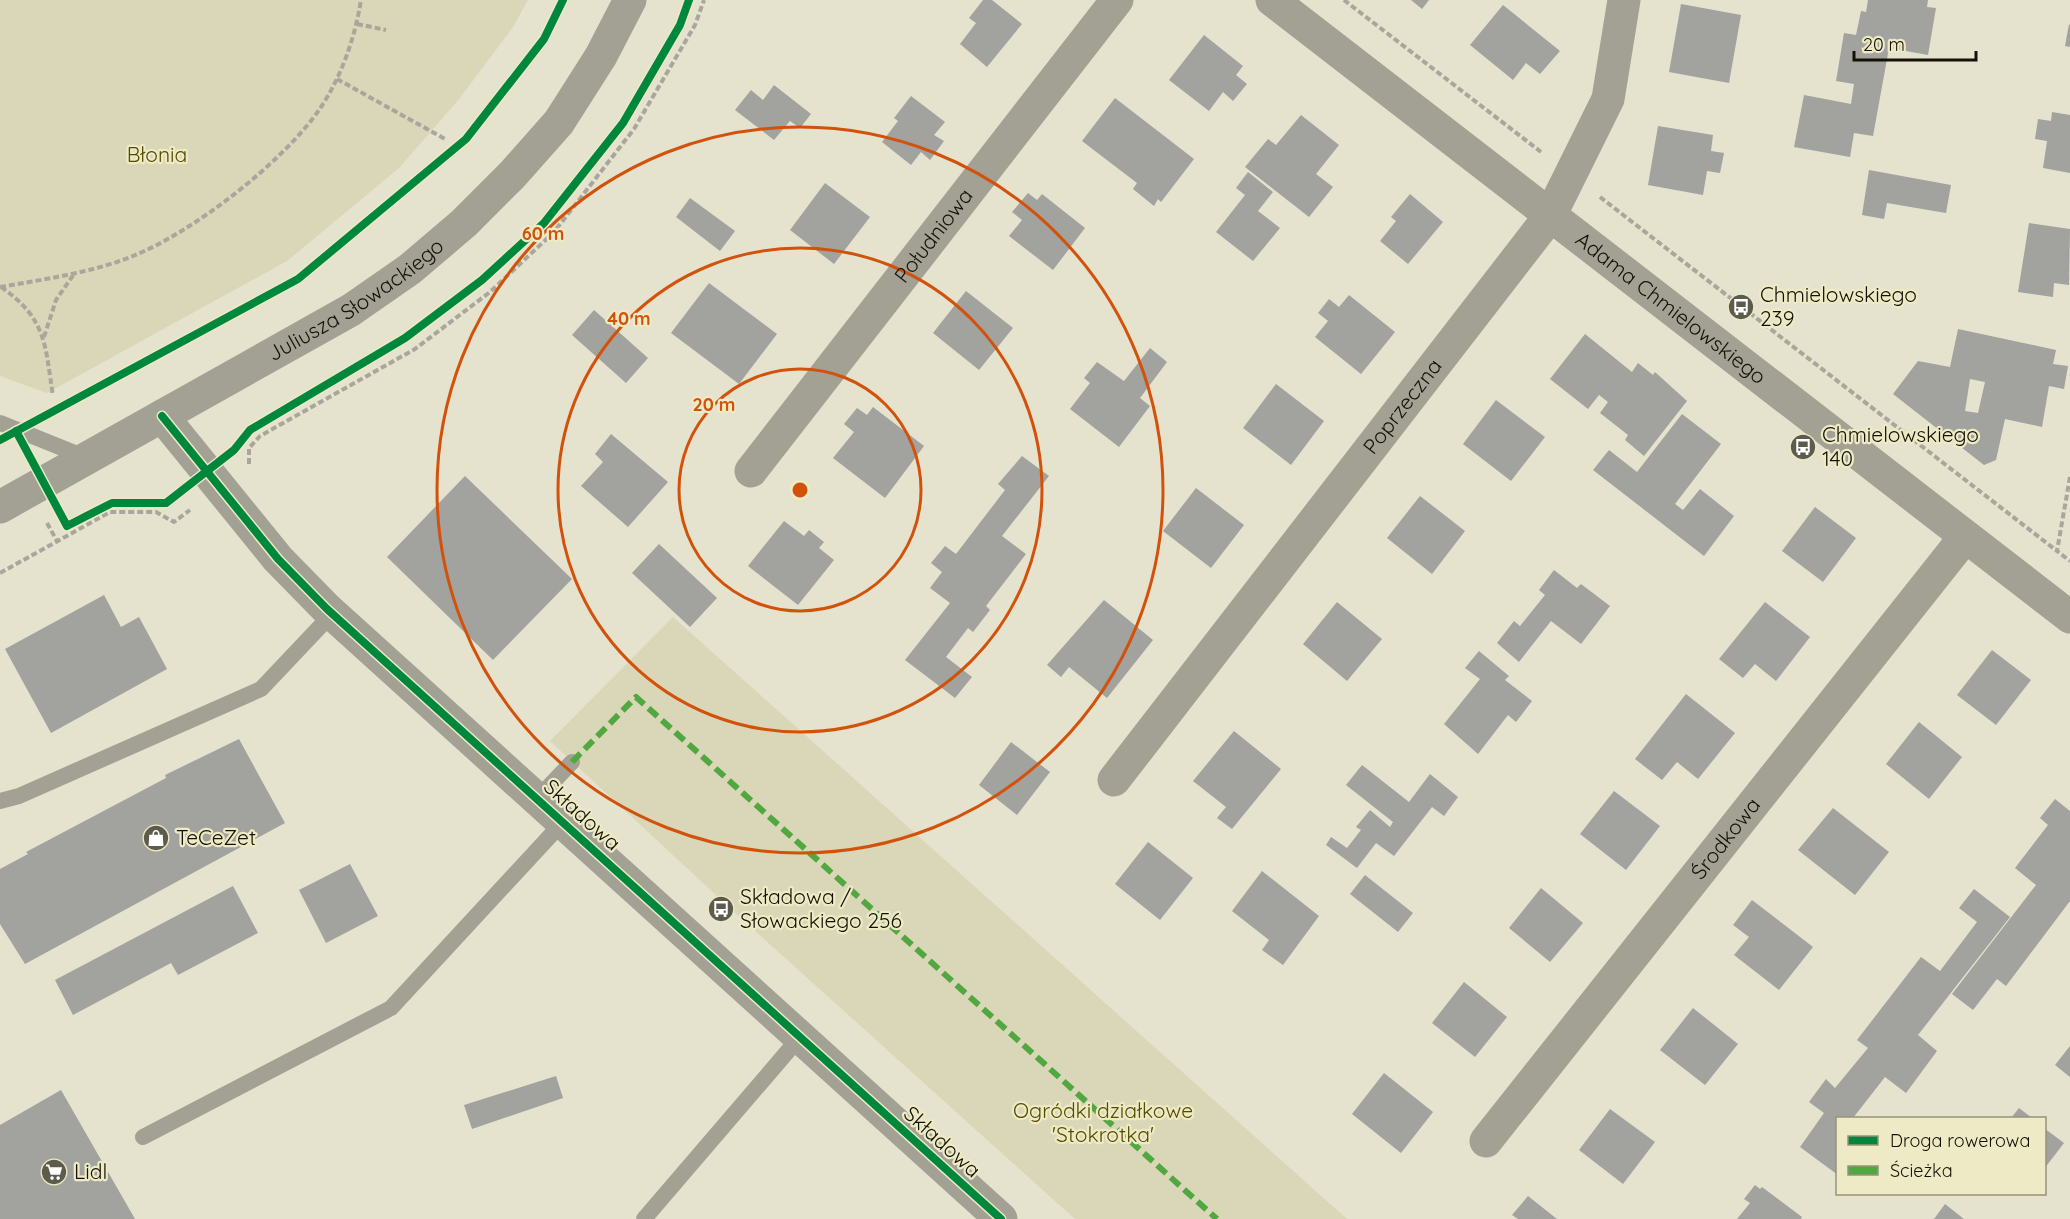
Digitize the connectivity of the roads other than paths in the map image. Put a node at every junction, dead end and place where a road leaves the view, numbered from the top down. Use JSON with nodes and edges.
{"nodes":[{"id":1,"x":630,"y":0,"type":"edge"},
{"id":2,"x":1117,"y":0,"type":"edge"},
{"id":3,"x":1272,"y":0,"type":"edge"},
{"id":4,"x":1624,"y":0,"type":"edge"},
{"id":5,"x":1550,"y":216,"type":"junction"},
{"id":6,"x":162,"y":416,"type":"junction"},
{"id":7,"x":0,"y":423,"type":"edge"},
{"id":8,"x":88,"y":459,"type":"junction"},
{"id":9,"x":751,"y":471,"type":"dead end"},
{"id":10,"x":0,"y":507,"type":"edge"},
{"id":11,"x":1965,"y":537,"type":"junction"},
{"id":12,"x":332,"y":614,"type":"junction"},
{"id":13,"x":2070,"y":617,"type":"edge"},
{"id":14,"x":572,"y":762,"type":"dead end"},
{"id":15,"x":1114,"y":780,"type":"dead end"},
{"id":16,"x":537,"y":799,"type":"junction"},
{"id":17,"x":0,"y":801,"type":"edge"},
{"id":18,"x":563,"y":822,"type":"junction"},
{"id":19,"x":800,"y":1037,"type":"junction"},
{"id":20,"x":143,"y":1137,"type":"dead end"},
{"id":21,"x":1486,"y":1141,"type":"dead end"},
{"id":22,"x":644,"y":1219,"type":"edge"},
{"id":23,"x":1001,"y":1219,"type":"edge"}],
"edges":[{"from":1,"to":6,"type":"street","name":"Juliusza Słowackiego"},
{"from":2,"to":9,"type":"street","name":"Południowa"},
{"from":3,"to":5,"type":"street","name":"Adama Chmielowskiego"},
{"from":4,"to":5,"type":"street","name":"Poprzeczna"},
{"from":5,"to":11,"type":"street","name":"Adama Chmielowskiego"},
{"from":5,"to":15,"type":"street","name":"Poprzeczna"},
{"from":6,"to":8,"type":"street","name":"Juliusza Słowackiego"},
{"from":6,"to":12,"type":"street","name":"Składowa"},
{"from":7,"to":8,"type":"lane"},
{"from":8,"to":10,"type":"street","name":"Juliusza Słowackiego"},
{"from":11,"to":13,"type":"street","name":"Adama Chmielowskiego"},
{"from":11,"to":21,"type":"street","name":"Środkowa"},
{"from":12,"to":16,"type":"street","name":"Składowa"},
{"from":12,"to":17,"type":"lane"},
{"from":14,"to":16,"type":"lane"},
{"from":16,"to":18,"type":"street","name":"Składowa"},
{"from":18,"to":19,"type":"street","name":"Składowa"},
{"from":18,"to":20,"type":"lane"},
{"from":19,"to":22,"type":"lane"},
{"from":19,"to":23,"type":"street","name":"Składowa"}]}
